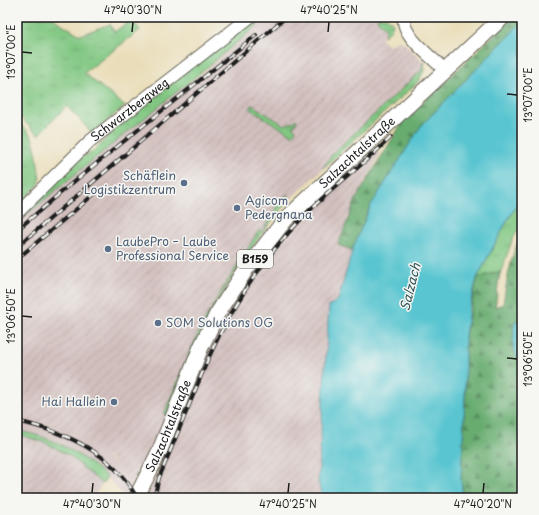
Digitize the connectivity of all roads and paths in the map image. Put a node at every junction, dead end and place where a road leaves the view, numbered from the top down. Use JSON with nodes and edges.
{"nodes":[{"id":1,"x":250,"y":17,"type":"edge"},
{"id":2,"x":404,"y":17,"type":"edge"},
{"id":3,"x":503,"y":17,"type":"edge"},
{"id":4,"x":446,"y":71,"type":"junction"},
{"id":5,"x":17,"y":213,"type":"edge"},
{"id":6,"x":136,"y":498,"type":"edge"}],
"edges":[{"from":1,"to":5,"type":"street","name":"Schwarzbergweg"},
{"from":2,"to":4,"type":"street"},
{"from":3,"to":4,"type":"main road","name":"Salzachtalstraße","number":"B159"},
{"from":4,"to":6,"type":"main road","name":"Salzachtalstraße","number":"B159"}]}
